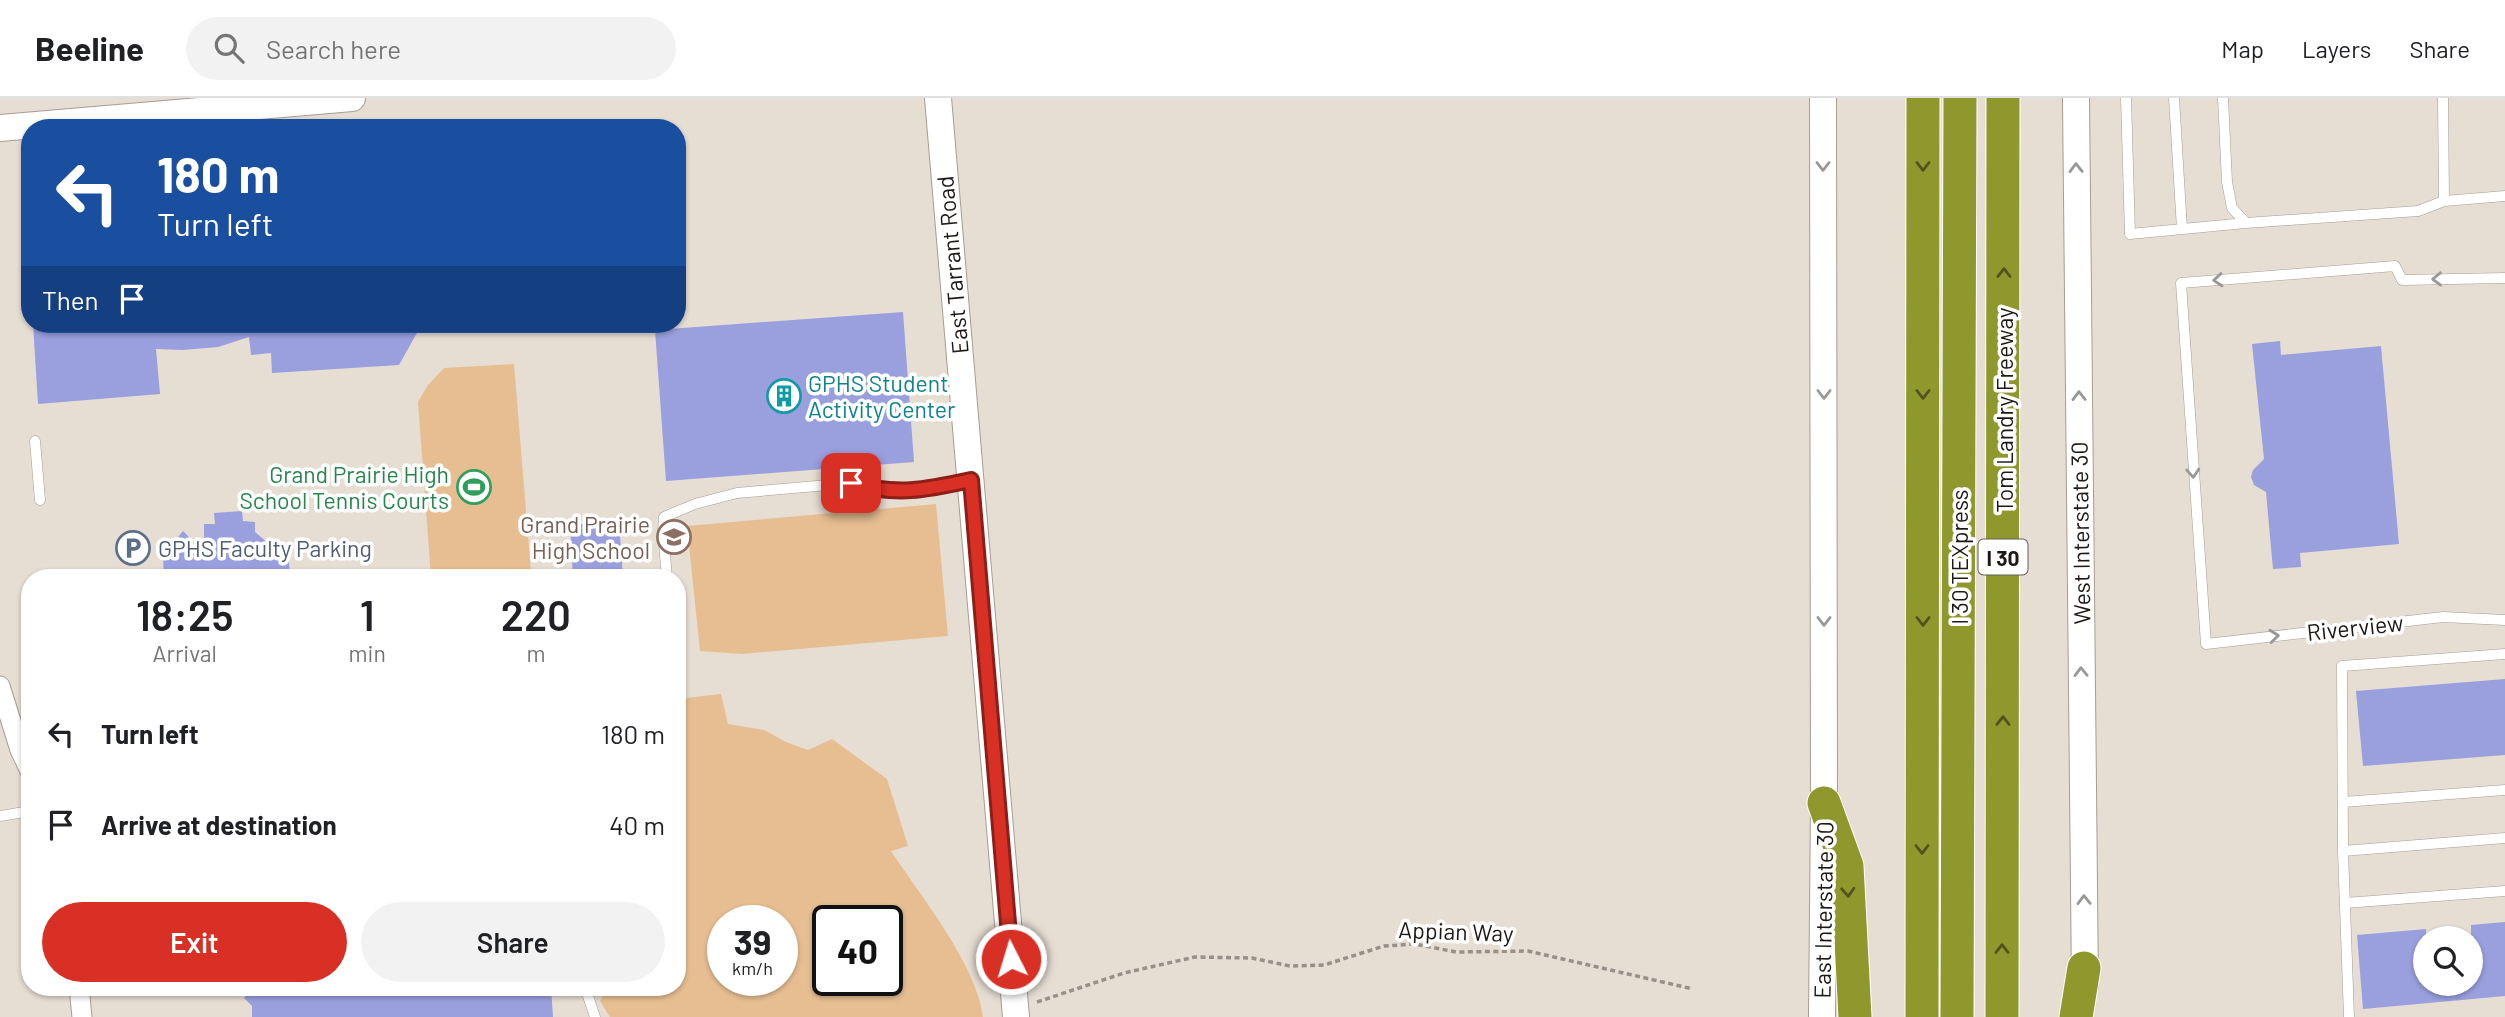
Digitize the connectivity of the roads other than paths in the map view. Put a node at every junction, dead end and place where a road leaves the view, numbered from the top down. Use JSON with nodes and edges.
{"nodes":[{"id":1,"x":352,"y":98,"type":"edge"},
{"id":2,"x":938,"y":98,"type":"edge"},
{"id":3,"x":1823,"y":98,"type":"edge"},
{"id":4,"x":1923,"y":98,"type":"edge"},
{"id":5,"x":1960,"y":98,"type":"edge"},
{"id":6,"x":2003,"y":98,"type":"edge"},
{"id":7,"x":2076,"y":98,"type":"edge"},
{"id":8,"x":2126,"y":98,"type":"edge"},
{"id":9,"x":2174,"y":98,"type":"edge"},
{"id":10,"x":2223,"y":98,"type":"edge"},
{"id":11,"x":2443,"y":98,"type":"edge"},
{"id":12,"x":106,"y":119,"type":"edge"},
{"id":13,"x":21,"y":126,"type":"edge"},
{"id":14,"x":0,"y":128,"type":"edge"},
{"id":15,"x":2505,"y":196,"type":"edge"},
{"id":16,"x":2444,"y":201,"type":"junction"},
{"id":17,"x":2246,"y":223,"type":"junction"},
{"id":18,"x":2182,"y":229,"type":"junction"},
{"id":19,"x":2505,"y":278,"type":"edge"},
{"id":20,"x":35,"y":441,"type":"dead end"},
{"id":21,"x":971,"y":480,"type":"junction"},
{"id":22,"x":40,"y":500,"type":"dead end"},
{"id":23,"x":666,"y":569,"type":"edge"},
{"id":24,"x":2505,"y":620,"type":"edge"},
{"id":25,"x":2505,"y":654,"type":"edge"},
{"id":26,"x":0,"y":686,"type":"edge"},
{"id":27,"x":21,"y":752,"type":"edge"},
{"id":28,"x":2505,"y":790,"type":"edge"},
{"id":29,"x":2343,"y":802,"type":"junction"},
{"id":30,"x":1824,"y":803,"type":"junction"},
{"id":31,"x":21,"y":812,"type":"edge"},
{"id":32,"x":0,"y":816,"type":"edge"},
{"id":33,"x":2505,"y":838,"type":"edge"},
{"id":34,"x":2343,"y":851,"type":"junction"},
{"id":35,"x":2505,"y":891,"type":"edge"},
{"id":36,"x":2345,"y":903,"type":"junction"},
{"id":37,"x":2084,"y":968,"type":"junction"},
{"id":38,"x":80,"y":996,"type":"edge"},
{"id":39,"x":588,"y":996,"type":"edge"},
{"id":40,"x":1015,"y":1013,"type":"edge"},
{"id":41,"x":82,"y":1017,"type":"edge"},
{"id":42,"x":595,"y":1017,"type":"edge"},
{"id":43,"x":1822,"y":1017,"type":"edge"},
{"id":44,"x":1855,"y":1017,"type":"edge"},
{"id":45,"x":1922,"y":1017,"type":"edge"},
{"id":46,"x":1957,"y":1017,"type":"edge"},
{"id":47,"x":2002,"y":1017,"type":"edge"},
{"id":48,"x":2076,"y":1017,"type":"edge"},
{"id":49,"x":2085,"y":1017,"type":"edge"},
{"id":50,"x":2349,"y":1017,"type":"edge"}],
"edges":[{"from":1,"to":12,"type":"main road"},
{"from":2,"to":21,"type":"main road","name":"East Tarrant Road"},
{"from":3,"to":30,"type":"main road","one_way":true},
{"from":4,"to":45,"type":"highway","one_way":true},
{"from":5,"to":46,"type":"highway","name":"I 30 TEXpress"},
{"from":47,"to":6,"type":"highway","name":"Tom Landry Freeway","number":"I 30","one_way":true},
{"from":37,"to":7,"type":"main road","name":"West Interstate 30","one_way":true},
{"from":8,"to":18,"type":"lane"},
{"from":9,"to":18,"type":"lane"},
{"from":10,"to":17,"type":"lane"},
{"from":11,"to":16,"type":"lane"},
{"from":13,"to":14,"type":"main road"},
{"from":15,"to":16,"type":"lane"},
{"from":16,"to":17,"type":"lane"},
{"from":17,"to":18,"type":"lane"},
{"from":19,"to":24,"type":"lane","name":"Riverview","one_way":true},
{"from":20,"to":22,"type":"lane"},
{"from":21,"to":23,"type":"lane"},
{"from":21,"to":40,"type":"main road","name":"East Tarrant Road"},
{"from":25,"to":29,"type":"lane"},
{"from":26,"to":27,"type":"street"},
{"from":28,"to":29,"type":"lane"},
{"from":29,"to":34,"type":"lane"},
{"from":30,"to":43,"type":"main road","name":"East Interstate 30"},
{"from":30,"to":44,"type":"highway","one_way":true},
{"from":31,"to":32,"type":"lane"},
{"from":33,"to":34,"type":"lane"},
{"from":34,"to":36,"type":"lane"},
{"from":35,"to":36,"type":"lane"},
{"from":36,"to":50,"type":"lane"},
{"from":37,"to":48,"type":"highway"},
{"from":37,"to":49,"type":"main road"},
{"from":38,"to":41,"type":"street"},
{"from":39,"to":42,"type":"lane"}]}
